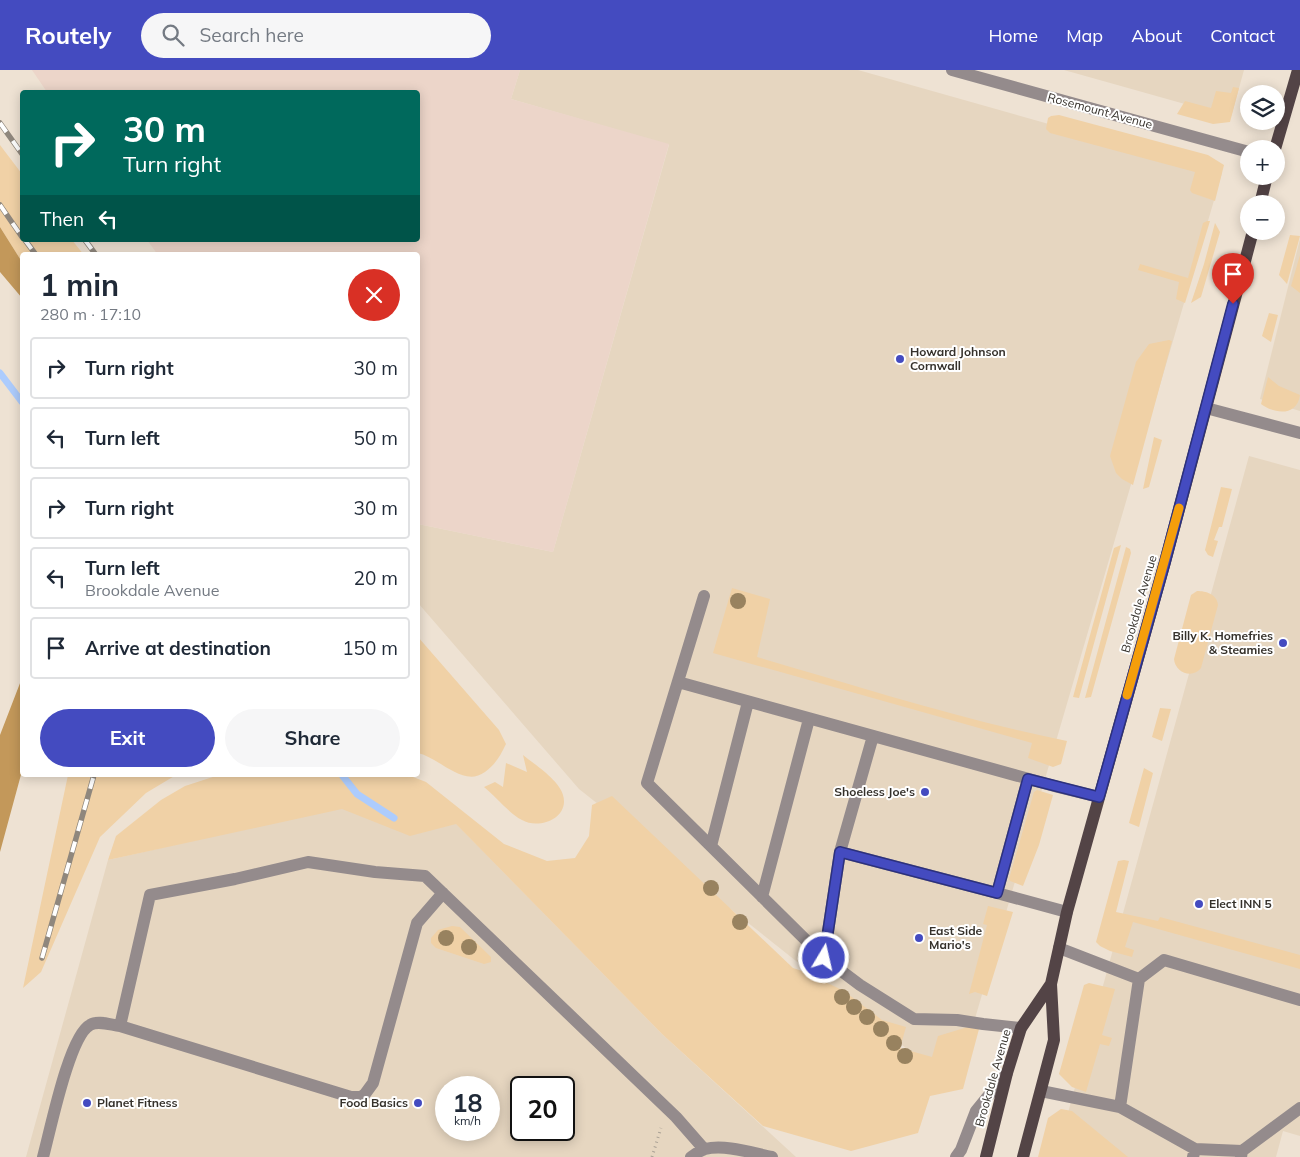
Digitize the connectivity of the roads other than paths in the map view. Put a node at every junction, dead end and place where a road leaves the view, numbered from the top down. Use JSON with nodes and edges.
{"nodes":[{"id":1,"x":952,"y":70,"type":"edge"},
{"id":2,"x":1298,"y":70,"type":"edge"},
{"id":3,"x":1278,"y":140,"type":"edge"},
{"id":4,"x":1240,"y":150,"type":"edge"},
{"id":5,"x":1251,"y":240,"type":"edge"},
{"id":6,"x":1206,"y":408,"type":"junction"},
{"id":7,"x":1300,"y":433,"type":"edge"},
{"id":8,"x":704,"y":596,"type":"dead end"},
{"id":9,"x":678,"y":682,"type":"junction"},
{"id":10,"x":748,"y":702,"type":"junction"},
{"id":11,"x":808,"y":719,"type":"junction"},
{"id":12,"x":873,"y":736,"type":"junction"},
{"id":13,"x":1028,"y":779,"type":"junction"},
{"id":14,"x":1099,"y":797,"type":"junction"},
{"id":15,"x":711,"y":846,"type":"junction"},
{"id":16,"x":840,"y":852,"type":"junction"},
{"id":17,"x":443,"y":893,"type":"junction"},
{"id":18,"x":997,"y":893,"type":"junction"},
{"id":19,"x":762,"y":898,"type":"junction"},
{"id":20,"x":1067,"y":912,"type":"junction"},
{"id":21,"x":1059,"y":948,"type":"junction"},
{"id":22,"x":824,"y":958,"type":"junction"},
{"id":23,"x":1139,"y":979,"type":"junction"},
{"id":24,"x":1051,"y":984,"type":"junction"},
{"id":25,"x":1300,"y":1000,"type":"edge"},
{"id":26,"x":120,"y":1026,"type":"junction"},
{"id":27,"x":1021,"y":1028,"type":"junction"},
{"id":28,"x":1007,"y":1073,"type":"junction"},
{"id":29,"x":1041,"y":1091,"type":"junction"},
{"id":30,"x":1120,"y":1107,"type":"junction"},
{"id":31,"x":1300,"y":1108,"type":"edge"},
{"id":32,"x":732,"y":1148,"type":"junction"},
{"id":33,"x":704,"y":1149,"type":"junction"},
{"id":34,"x":1194,"y":1153,"type":"edge"},
{"id":35,"x":1241,"y":1154,"type":"edge"},
{"id":36,"x":43,"y":1157,"type":"edge"},
{"id":37,"x":691,"y":1157,"type":"edge"},
{"id":38,"x":749,"y":1157,"type":"edge"},
{"id":39,"x":772,"y":1157,"type":"edge"},
{"id":40,"x":956,"y":1157,"type":"edge"},
{"id":41,"x":986,"y":1157,"type":"edge"},
{"id":42,"x":1023,"y":1157,"type":"edge"}],
"edges":[{"from":1,"to":4,"type":"street","name":"Rosemount Avenue"},
{"from":2,"to":3,"type":"main road"},
{"from":5,"to":6,"type":"main road","name":"Brookdale Avenue"},
{"from":6,"to":7,"type":"street"},
{"from":6,"to":14,"type":"main road","name":"Brookdale Avenue"},
{"from":8,"to":9,"type":"street"},
{"from":9,"to":10,"type":"street"},
{"from":9,"to":15,"type":"street"},
{"from":10,"to":11,"type":"street"},
{"from":10,"to":15,"type":"street"},
{"from":11,"to":12,"type":"street"},
{"from":11,"to":19,"type":"street"},
{"from":12,"to":13,"type":"street"},
{"from":12,"to":16,"type":"street"},
{"from":13,"to":14,"type":"street"},
{"from":13,"to":18,"type":"street"},
{"from":14,"to":20,"type":"main road","name":"Brookdale Avenue"},
{"from":15,"to":19,"type":"street"},
{"from":16,"to":18,"type":"street"},
{"from":16,"to":22,"type":"street"},
{"from":17,"to":26,"type":"street"},
{"from":17,"to":26,"type":"street"},
{"from":17,"to":33,"type":"street"},
{"from":18,"to":20,"type":"street"},
{"from":19,"to":22,"type":"street"},
{"from":20,"to":21,"type":"main road","name":"Brookdale Avenue"},
{"from":21,"to":23,"type":"street"},
{"from":21,"to":24,"type":"main road","name":"Brookdale Avenue"},
{"from":22,"to":27,"type":"street"},
{"from":23,"to":25,"type":"street"},
{"from":23,"to":30,"type":"street"},
{"from":24,"to":27,"type":"main road","name":"Brookdale Avenue"},
{"from":24,"to":29,"type":"main road","name":"Brookdale Avenue"},
{"from":26,"to":36,"type":"street"},
{"from":27,"to":28,"type":"main road","name":"Brookdale Avenue"},
{"from":28,"to":40,"type":"street"},
{"from":28,"to":41,"type":"main road","name":"Brookdale Avenue"},
{"from":29,"to":30,"type":"street"},
{"from":29,"to":42,"type":"main road","name":"Brookdale Avenue"},
{"from":30,"to":34,"type":"street"},
{"from":31,"to":35,"type":"street"},
{"from":32,"to":33,"type":"street"},
{"from":32,"to":38,"type":"street"},
{"from":32,"to":39,"type":"street"},
{"from":33,"to":37,"type":"street"},
{"from":34,"to":35,"type":"street"}]}
